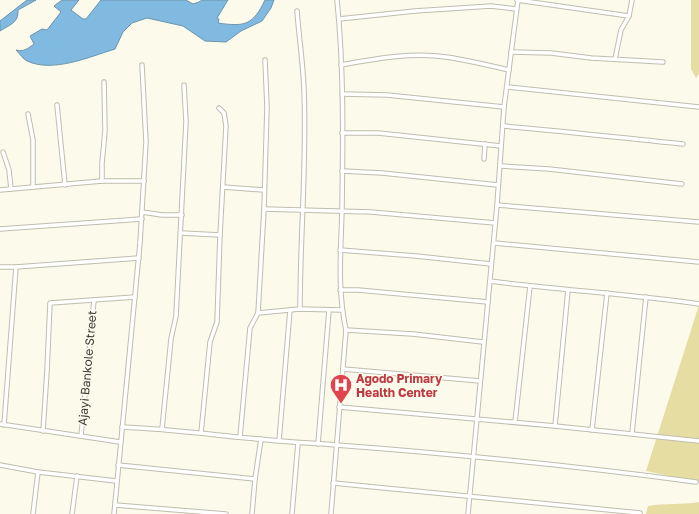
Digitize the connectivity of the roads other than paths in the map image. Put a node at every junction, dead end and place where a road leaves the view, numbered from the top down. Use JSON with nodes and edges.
{"nodes":[{"id":1,"x":337,"y":0,"type":"edge"},
{"id":2,"x":518,"y":0,"type":"edge"},
{"id":3,"x":632,"y":0,"type":"edge"},
{"id":4,"x":516,"y":9,"type":"junction"},
{"id":5,"x":297,"y":11,"type":"dead end"},
{"id":6,"x":629,"y":16,"type":"junction"},
{"id":7,"x":339,"y":19,"type":"junction"},
{"id":8,"x":511,"y":52,"type":"junction"},
{"id":9,"x":615,"y":59,"type":"junction"},
{"id":10,"x":265,"y":60,"type":"dead end"},
{"id":11,"x":663,"y":62,"type":"dead end"},
{"id":12,"x":342,"y":65,"type":"junction"},
{"id":13,"x":142,"y":66,"type":"dead end"},
{"id":14,"x":509,"y":70,"type":"junction"},
{"id":15,"x":104,"y":82,"type":"dead end"},
{"id":16,"x":184,"y":85,"type":"dead end"},
{"id":17,"x":507,"y":87,"type":"junction"},
{"id":18,"x":342,"y":94,"type":"junction"},
{"id":19,"x":57,"y":105,"type":"dead end"},
{"id":20,"x":699,"y":107,"type":"edge"},
{"id":21,"x":219,"y":108,"type":"dead end"},
{"id":22,"x":504,"y":108,"type":"junction"},
{"id":23,"x":28,"y":114,"type":"dead end"},
{"id":24,"x":503,"y":126,"type":"junction"},
{"id":25,"x":342,"y":133,"type":"junction"},
{"id":26,"x":485,"y":144,"type":"junction"},
{"id":27,"x":683,"y":144,"type":"dead end"},
{"id":28,"x":501,"y":146,"type":"junction"},
{"id":29,"x":3,"y":152,"type":"dead end"},
{"id":30,"x":484,"y":159,"type":"dead end"},
{"id":31,"x":500,"y":166,"type":"junction"},
{"id":32,"x":342,"y":171,"type":"junction"},
{"id":33,"x":102,"y":181,"type":"junction"},
{"id":34,"x":144,"y":181,"type":"junction"},
{"id":35,"x":66,"y":184,"type":"junction"},
{"id":36,"x":682,"y":184,"type":"dead end"},
{"id":37,"x":498,"y":185,"type":"junction"},
{"id":38,"x":33,"y":186,"type":"junction"},
{"id":39,"x":223,"y":187,"type":"junction"},
{"id":40,"x":11,"y":189,"type":"junction"},
{"id":41,"x":0,"y":190,"type":"edge"},
{"id":42,"x":264,"y":190,"type":"junction"},
{"id":43,"x":497,"y":205,"type":"junction"},
{"id":44,"x":264,"y":209,"type":"junction"},
{"id":45,"x":303,"y":210,"type":"junction"},
{"id":46,"x":342,"y":210,"type":"junction"},
{"id":47,"x":142,"y":212,"type":"junction"},
{"id":48,"x":182,"y":215,"type":"junction"},
{"id":49,"x":142,"y":219,"type":"junction"},
{"id":50,"x":699,"y":222,"type":"edge"},
{"id":51,"x":495,"y":223,"type":"junction"},
{"id":52,"x":0,"y":229,"type":"edge"},
{"id":53,"x":181,"y":233,"type":"junction"},
{"id":54,"x":220,"y":235,"type":"junction"},
{"id":55,"x":494,"y":243,"type":"junction"},
{"id":56,"x":340,"y":250,"type":"junction"},
{"id":57,"x":139,"y":258,"type":"junction"},
{"id":58,"x":699,"y":262,"type":"edge"},
{"id":59,"x":491,"y":264,"type":"junction"},
{"id":60,"x":0,"y":267,"type":"edge"},
{"id":61,"x":16,"y":267,"type":"junction"},
{"id":62,"x":490,"y":281,"type":"junction"},
{"id":63,"x":530,"y":286,"type":"junction"},
{"id":64,"x":340,"y":290,"type":"junction"},
{"id":65,"x":568,"y":290,"type":"junction"},
{"id":66,"x":607,"y":293,"type":"junction"},
{"id":67,"x":135,"y":297,"type":"junction"},
{"id":68,"x":646,"y":297,"type":"junction"},
{"id":69,"x":94,"y":300,"type":"junction"},
{"id":70,"x":488,"y":302,"type":"junction"},
{"id":71,"x":699,"y":304,"type":"edge"},
{"id":72,"x":300,"y":309,"type":"junction"},
{"id":73,"x":290,"y":310,"type":"junction"},
{"id":74,"x":329,"y":310,"type":"junction"},
{"id":75,"x":342,"y":310,"type":"junction"},
{"id":76,"x":258,"y":313,"type":"junction"},
{"id":77,"x":346,"y":330,"type":"junction"},
{"id":78,"x":483,"y":342,"type":"junction"},
{"id":79,"x":343,"y":368,"type":"junction"},
{"id":80,"x":480,"y":381,"type":"junction"},
{"id":81,"x":339,"y":407,"type":"junction"},
{"id":82,"x":476,"y":419,"type":"junction"},
{"id":83,"x":515,"y":422,"type":"junction"},
{"id":84,"x":2,"y":424,"type":"edge"},
{"id":85,"x":555,"y":426,"type":"junction"},
{"id":86,"x":122,"y":427,"type":"junction"},
{"id":87,"x":162,"y":429,"type":"junction"},
{"id":88,"x":592,"y":430,"type":"junction"},
{"id":89,"x":43,"y":431,"type":"junction"},
{"id":90,"x":201,"y":433,"type":"junction"},
{"id":91,"x":632,"y":433,"type":"junction"},
{"id":92,"x":81,"y":436,"type":"junction"},
{"id":93,"x":240,"y":437,"type":"junction"},
{"id":94,"x":261,"y":439,"type":"junction"},
{"id":95,"x":279,"y":441,"type":"junction"},
{"id":96,"x":699,"y":441,"type":"edge"},
{"id":97,"x":120,"y":442,"type":"junction"},
{"id":98,"x":298,"y":443,"type":"junction"},
{"id":99,"x":318,"y":444,"type":"junction"},
{"id":100,"x":336,"y":445,"type":"junction"},
{"id":101,"x":473,"y":457,"type":"junction"},
{"id":102,"x":0,"y":465,"type":"edge"},
{"id":103,"x":118,"y":465,"type":"junction"},
{"id":104,"x":38,"y":472,"type":"junction"},
{"id":105,"x":77,"y":476,"type":"junction"},
{"id":106,"x":256,"y":479,"type":"junction"},
{"id":107,"x":116,"y":481,"type":"junction"},
{"id":108,"x":696,"y":482,"type":"dead end"},
{"id":109,"x":333,"y":483,"type":"junction"},
{"id":110,"x":469,"y":496,"type":"junction"},
{"id":111,"x":115,"y":505,"type":"junction"},
{"id":112,"x":154,"y":509,"type":"junction"},
{"id":113,"x":192,"y":512,"type":"edge"},
{"id":114,"x":640,"y":513,"type":"edge"},
{"id":115,"x":33,"y":514,"type":"edge"},
{"id":116,"x":72,"y":514,"type":"edge"},
{"id":117,"x":114,"y":514,"type":"edge"},
{"id":118,"x":154,"y":514,"type":"edge"},
{"id":119,"x":226,"y":514,"type":"edge"},
{"id":120,"x":252,"y":514,"type":"edge"},
{"id":121,"x":292,"y":514,"type":"edge"},
{"id":122,"x":331,"y":514,"type":"edge"},
{"id":123,"x":468,"y":514,"type":"edge"}],
"edges":[{"from":1,"to":7,"type":"street"},
{"from":2,"to":4,"type":"street"},
{"from":2,"to":6,"type":"street"},
{"from":3,"to":6,"type":"street"},
{"from":4,"to":7,"type":"street"},
{"from":4,"to":8,"type":"street"},
{"from":5,"to":45,"type":"street"},
{"from":6,"to":9,"type":"street"},
{"from":7,"to":12,"type":"street"},
{"from":8,"to":9,"type":"street"},
{"from":8,"to":14,"type":"street"},
{"from":9,"to":11,"type":"street"},
{"from":10,"to":42,"type":"street"},
{"from":12,"to":14,"type":"street"},
{"from":12,"to":18,"type":"street"},
{"from":13,"to":34,"type":"street"},
{"from":14,"to":17,"type":"street"},
{"from":15,"to":33,"type":"street"},
{"from":16,"to":48,"type":"street"},
{"from":17,"to":20,"type":"street"},
{"from":17,"to":22,"type":"street"},
{"from":18,"to":22,"type":"street"},
{"from":18,"to":25,"type":"street"},
{"from":19,"to":35,"type":"street"},
{"from":21,"to":39,"type":"street"},
{"from":22,"to":24,"type":"street"},
{"from":23,"to":38,"type":"street"},
{"from":24,"to":27,"type":"street"},
{"from":24,"to":28,"type":"street"},
{"from":25,"to":26,"type":"street"},
{"from":25,"to":32,"type":"street"},
{"from":26,"to":28,"type":"street"},
{"from":26,"to":30,"type":"street"},
{"from":28,"to":31,"type":"street"},
{"from":29,"to":40,"type":"street"},
{"from":31,"to":36,"type":"street"},
{"from":31,"to":37,"type":"street"},
{"from":32,"to":37,"type":"street"},
{"from":32,"to":46,"type":"street"},
{"from":33,"to":34,"type":"street"},
{"from":33,"to":35,"type":"street"},
{"from":34,"to":47,"type":"street"},
{"from":35,"to":38,"type":"street"},
{"from":37,"to":43,"type":"street"},
{"from":38,"to":40,"type":"street"},
{"from":39,"to":42,"type":"street"},
{"from":39,"to":54,"type":"street"},
{"from":40,"to":41,"type":"street"},
{"from":42,"to":44,"type":"street"},
{"from":43,"to":50,"type":"street"},
{"from":43,"to":51,"type":"street"},
{"from":44,"to":45,"type":"street"},
{"from":44,"to":76,"type":"street"},
{"from":45,"to":46,"type":"street"},
{"from":45,"to":72,"type":"street"},
{"from":46,"to":51,"type":"street"},
{"from":46,"to":56,"type":"street"},
{"from":47,"to":48,"type":"street"},
{"from":47,"to":49,"type":"street"},
{"from":48,"to":53,"type":"street"},
{"from":49,"to":52,"type":"street"},
{"from":49,"to":57,"type":"street"},
{"from":51,"to":55,"type":"street"},
{"from":53,"to":54,"type":"street"},
{"from":53,"to":87,"type":"street"},
{"from":54,"to":90,"type":"street"},
{"from":55,"to":58,"type":"street"},
{"from":55,"to":59,"type":"street"},
{"from":56,"to":59,"type":"street"},
{"from":56,"to":64,"type":"street"},
{"from":57,"to":61,"type":"street"},
{"from":57,"to":67,"type":"street"},
{"from":59,"to":62,"type":"street"},
{"from":60,"to":61,"type":"street"},
{"from":61,"to":84,"type":"street"},
{"from":62,"to":63,"type":"street"},
{"from":62,"to":70,"type":"street"},
{"from":63,"to":65,"type":"street"},
{"from":63,"to":83,"type":"street"},
{"from":64,"to":70,"type":"street"},
{"from":64,"to":75,"type":"street"},
{"from":65,"to":66,"type":"street"},
{"from":65,"to":85,"type":"street"},
{"from":66,"to":68,"type":"street"},
{"from":66,"to":88,"type":"street"},
{"from":67,"to":69,"type":"street"},
{"from":67,"to":86,"type":"street"},
{"from":68,"to":71,"type":"street"},
{"from":68,"to":91,"type":"street"},
{"from":69,"to":89,"type":"street"},
{"from":69,"to":92,"type":"street","name":"Ajayi Bankole Street"},
{"from":70,"to":78,"type":"street"},
{"from":72,"to":73,"type":"street"},
{"from":72,"to":74,"type":"street"},
{"from":73,"to":76,"type":"street"},
{"from":73,"to":95,"type":"street"},
{"from":74,"to":75,"type":"street"},
{"from":74,"to":99,"type":"street"},
{"from":75,"to":77,"type":"street"},
{"from":76,"to":93,"type":"street"},
{"from":77,"to":78,"type":"street"},
{"from":77,"to":79,"type":"street"},
{"from":78,"to":80,"type":"street"},
{"from":79,"to":80,"type":"street"},
{"from":79,"to":81,"type":"street"},
{"from":80,"to":82,"type":"street"},
{"from":81,"to":82,"type":"street"},
{"from":81,"to":100,"type":"street"},
{"from":82,"to":83,"type":"street"},
{"from":82,"to":101,"type":"street"},
{"from":83,"to":85,"type":"street"},
{"from":84,"to":89,"type":"street"},
{"from":85,"to":88,"type":"street"},
{"from":86,"to":87,"type":"street"},
{"from":86,"to":97,"type":"street"},
{"from":87,"to":90,"type":"street"},
{"from":88,"to":91,"type":"street"},
{"from":89,"to":92,"type":"street"},
{"from":90,"to":93,"type":"street"},
{"from":91,"to":96,"type":"street"},
{"from":92,"to":97,"type":"street"},
{"from":93,"to":94,"type":"street"},
{"from":94,"to":95,"type":"street"},
{"from":94,"to":106,"type":"street"},
{"from":95,"to":98,"type":"street"},
{"from":97,"to":103,"type":"street"},
{"from":98,"to":99,"type":"street"},
{"from":98,"to":121,"type":"street"},
{"from":99,"to":100,"type":"street"},
{"from":100,"to":101,"type":"street"},
{"from":100,"to":109,"type":"street"},
{"from":101,"to":108,"type":"street"},
{"from":101,"to":110,"type":"street"},
{"from":102,"to":104,"type":"street"},
{"from":103,"to":106,"type":"street"},
{"from":103,"to":107,"type":"street"},
{"from":104,"to":105,"type":"street"},
{"from":104,"to":115,"type":"street"},
{"from":105,"to":107,"type":"street"},
{"from":105,"to":116,"type":"street"},
{"from":106,"to":120,"type":"street"},
{"from":107,"to":111,"type":"street"},
{"from":109,"to":110,"type":"street"},
{"from":109,"to":122,"type":"street"},
{"from":110,"to":114,"type":"street"},
{"from":110,"to":123,"type":"street"},
{"from":111,"to":112,"type":"street"},
{"from":111,"to":117,"type":"street"},
{"from":112,"to":113,"type":"street"},
{"from":112,"to":118,"type":"street"},
{"from":113,"to":119,"type":"street"}]}
